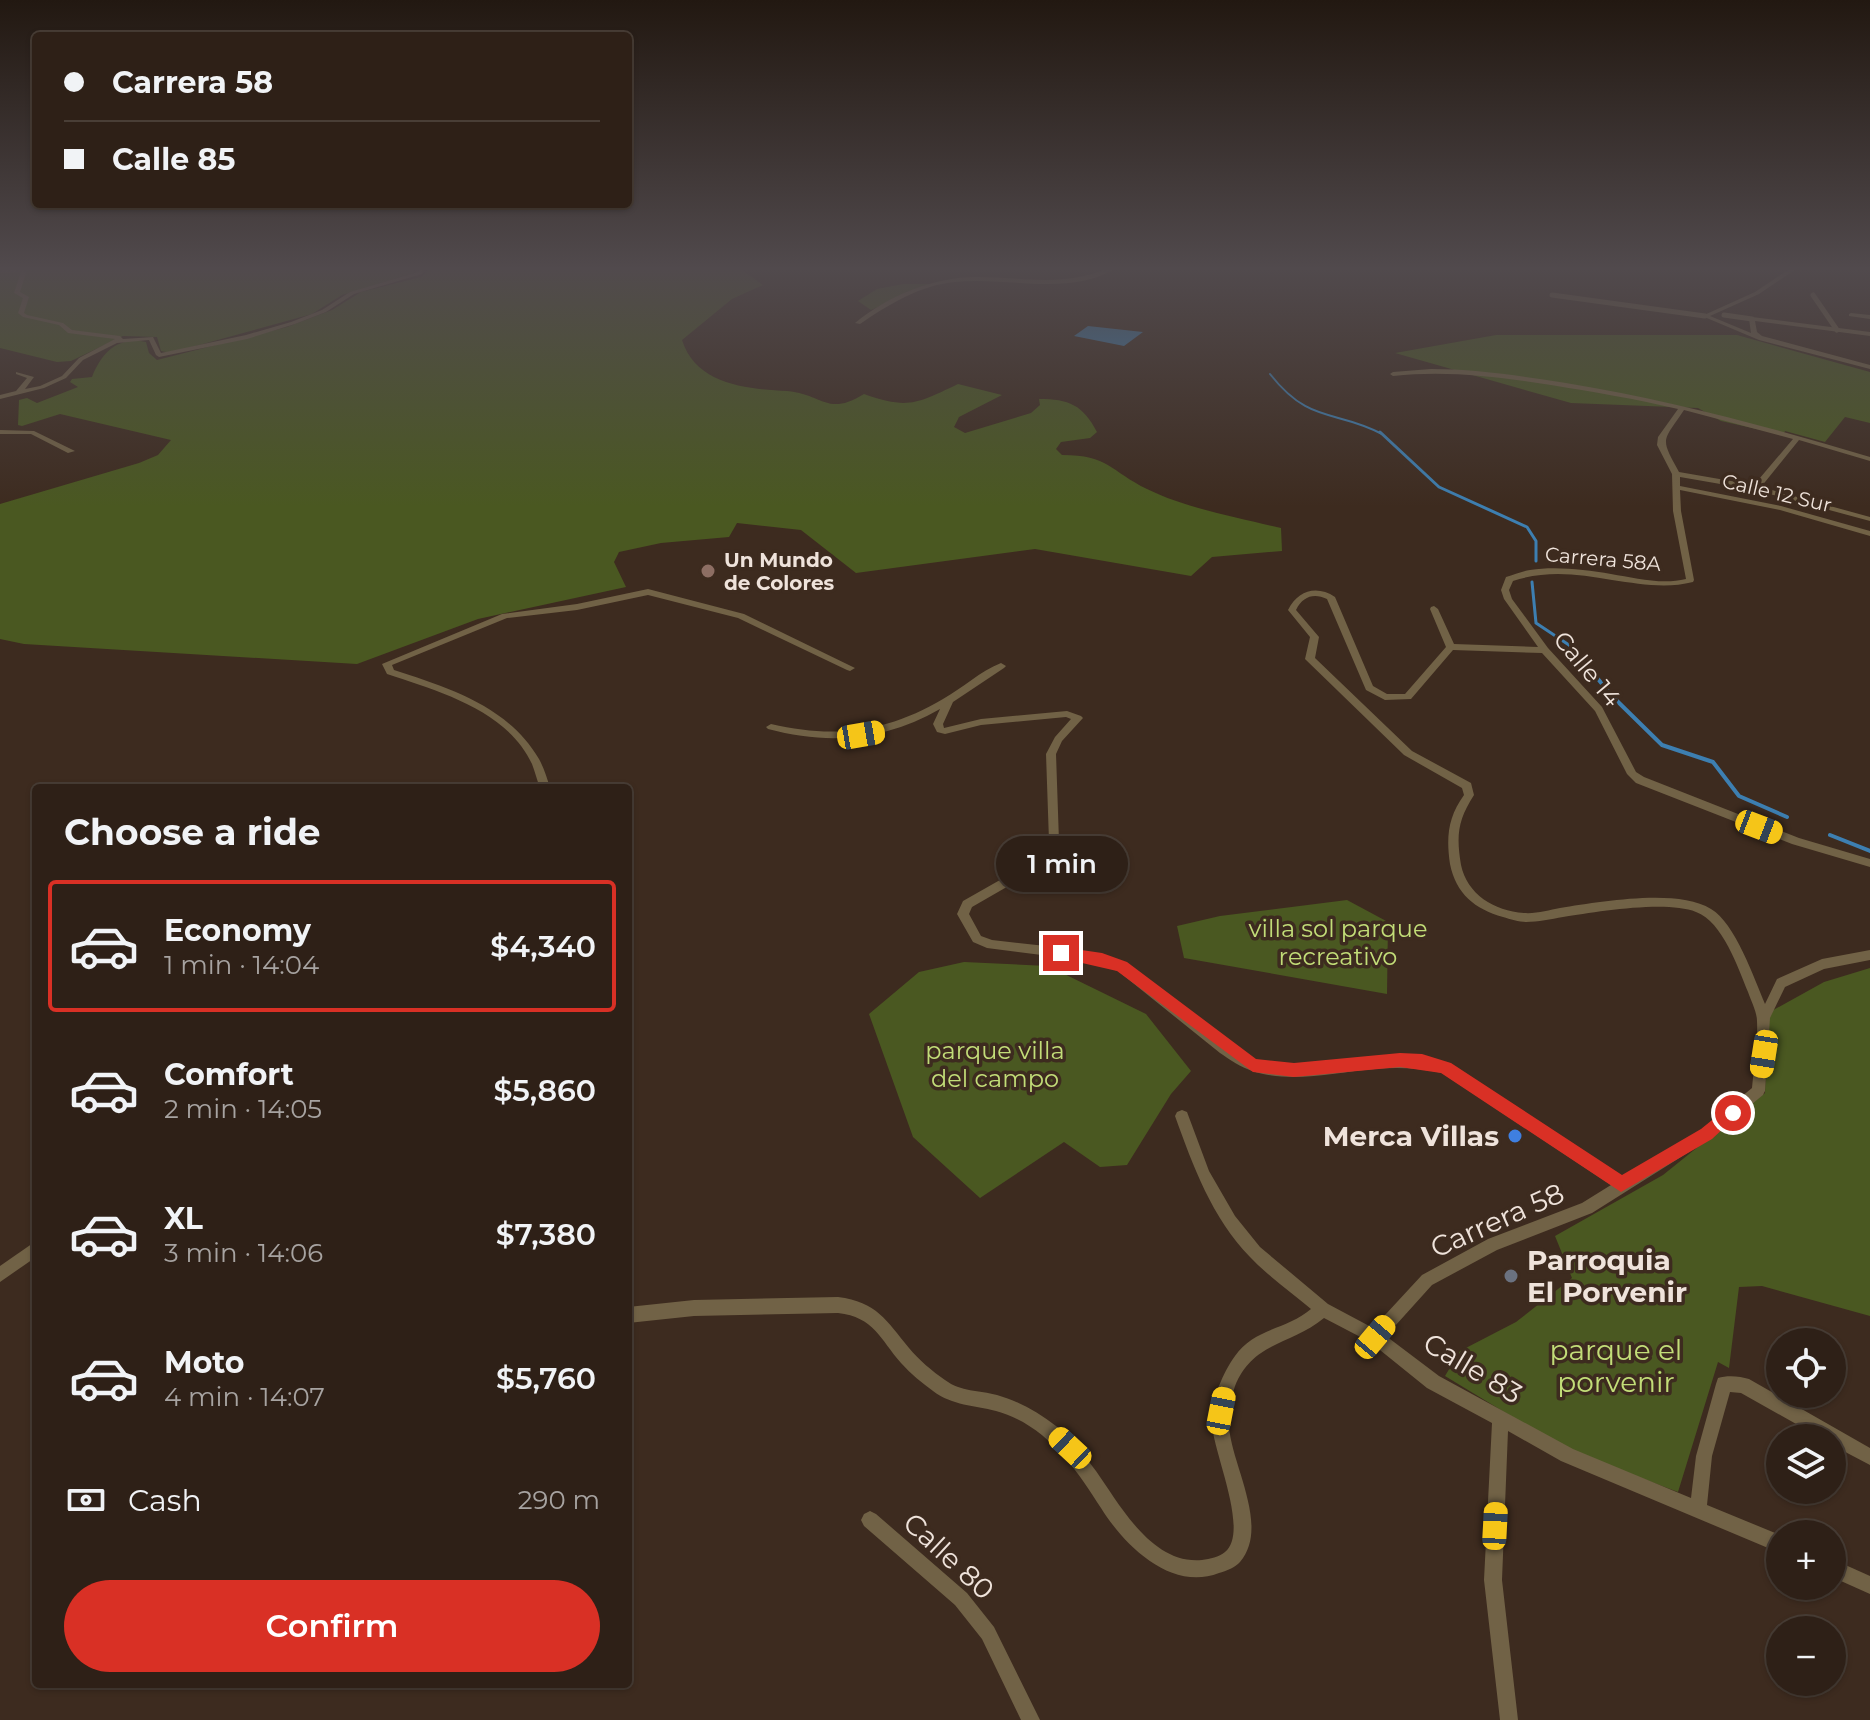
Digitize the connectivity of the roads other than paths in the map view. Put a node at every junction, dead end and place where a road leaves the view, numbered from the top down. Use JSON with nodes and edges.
{"nodes":[{"id":1,"x":104,"y":347,"type":"edge"},
{"id":2,"x":155,"y":347,"type":"edge"},
{"id":3,"x":201,"y":347,"type":"edge"},
{"id":4,"x":1793,"y":347,"type":"edge"},
{"id":5,"x":1870,"y":367,"type":"edge"},
{"id":6,"x":18,"y":373,"type":"dead end"},
{"id":7,"x":1393,"y":374,"type":"dead end"},
{"id":8,"x":18,"y":393,"type":"junction"},
{"id":9,"x":0,"y":397,"type":"edge"},
{"id":10,"x":1682,"y":408,"type":"junction"},
{"id":11,"x":0,"y":432,"type":"edge"},
{"id":12,"x":1798,"y":437,"type":"junction"},
{"id":13,"x":71,"y":451,"type":"dead end"},
{"id":14,"x":1870,"y":459,"type":"edge"},
{"id":15,"x":1676,"y":474,"type":"junction"},
{"id":16,"x":1675,"y":487,"type":"junction"},
{"id":17,"x":1756,"y":488,"type":"junction"},
{"id":18,"x":1870,"y":519,"type":"edge"},
{"id":19,"x":1870,"y":534,"type":"edge"},
{"id":20,"x":1509,"y":579,"type":"joint"},
{"id":21,"x":1434,"y":609,"type":"dead end"},
{"id":22,"x":1451,"y":647,"type":"junction"},
{"id":23,"x":1545,"y":650,"type":"junction"},
{"id":24,"x":1001,"y":666,"type":"dead end"},
{"id":25,"x":850,"y":668,"type":"dead end"},
{"id":26,"x":949,"y":700,"type":"junction"},
{"id":27,"x":771,"y":727,"type":"dead end"},
{"id":28,"x":544,"y":784,"type":"edge"},
{"id":29,"x":1870,"y":863,"type":"edge"},
{"id":30,"x":1870,"y":955,"type":"edge"},
{"id":31,"x":1764,"y":1018,"type":"junction"},
{"id":32,"x":1182,"y":1116,"type":"dead end"},
{"id":33,"x":1621,"y":1184,"type":"junction"},
{"id":34,"x":32,"y":1251,"type":"edge"},
{"id":35,"x":0,"y":1275,"type":"edge"},
{"id":36,"x":1323,"y":1309,"type":"junction"},
{"id":37,"x":632,"y":1315,"type":"edge"},
{"id":38,"x":1375,"y":1337,"type":"junction"},
{"id":39,"x":1500,"y":1417,"type":"junction"},
{"id":40,"x":1870,"y":1457,"type":"edge"},
{"id":41,"x":1698,"y":1507,"type":"junction"},
{"id":42,"x":870,"y":1520,"type":"dead end"},
{"id":43,"x":1766,"y":1538,"type":"edge"},
{"id":44,"x":1846,"y":1574,"type":"edge"},
{"id":45,"x":1870,"y":1585,"type":"edge"},
{"id":46,"x":1031,"y":1720,"type":"edge"},
{"id":47,"x":1509,"y":1720,"type":"edge"}],
"edges":[{"from":1,"to":8,"type":"street"},
{"from":2,"to":3,"type":"street"},
{"from":4,"to":5,"type":"street"},
{"from":6,"to":8,"type":"street"},
{"from":7,"to":10,"type":"street"},
{"from":8,"to":9,"type":"street"},
{"from":10,"to":12,"type":"street"},
{"from":10,"to":15,"type":"street","name":"Carrera 58A"},
{"from":11,"to":13,"type":"street"},
{"from":12,"to":14,"type":"street"},
{"from":12,"to":17,"type":"street"},
{"from":15,"to":16,"type":"street","name":"Carrera 58A"},
{"from":15,"to":17,"type":"street"},
{"from":16,"to":19,"type":"street","name":"Calle 12 Sur"},
{"from":16,"to":20,"type":"street","name":"Carrera 58A"},
{"from":17,"to":18,"type":"street"},
{"from":20,"to":23,"type":"street","name":"Calle 14"},
{"from":21,"to":22,"type":"street"},
{"from":22,"to":23,"type":"street"},
{"from":22,"to":31,"type":"street"},
{"from":23,"to":29,"type":"street","name":"Calle 14"},
{"from":24,"to":26,"type":"street"},
{"from":25,"to":28,"type":"street"},
{"from":26,"to":27,"type":"street"},
{"from":26,"to":33,"type":"street"},
{"from":30,"to":31,"type":"street","name":"Carrera 58"},
{"from":31,"to":33,"type":"street","name":"Carrera 58"},
{"from":32,"to":36,"type":"street","name":"Calle 83"},
{"from":33,"to":38,"type":"street","name":"Carrera 58"},
{"from":34,"to":35,"type":"street"},
{"from":36,"to":37,"type":"street"},
{"from":36,"to":38,"type":"street","name":"Calle 83"},
{"from":38,"to":39,"type":"street","name":"Calle 83"},
{"from":39,"to":41,"type":"street","name":"Calle 83"},
{"from":39,"to":47,"type":"street"},
{"from":40,"to":41,"type":"street"},
{"from":41,"to":43,"type":"street","name":"Calle 83"},
{"from":42,"to":46,"type":"street","name":"Calle 80"},
{"from":44,"to":45,"type":"street"}]}
